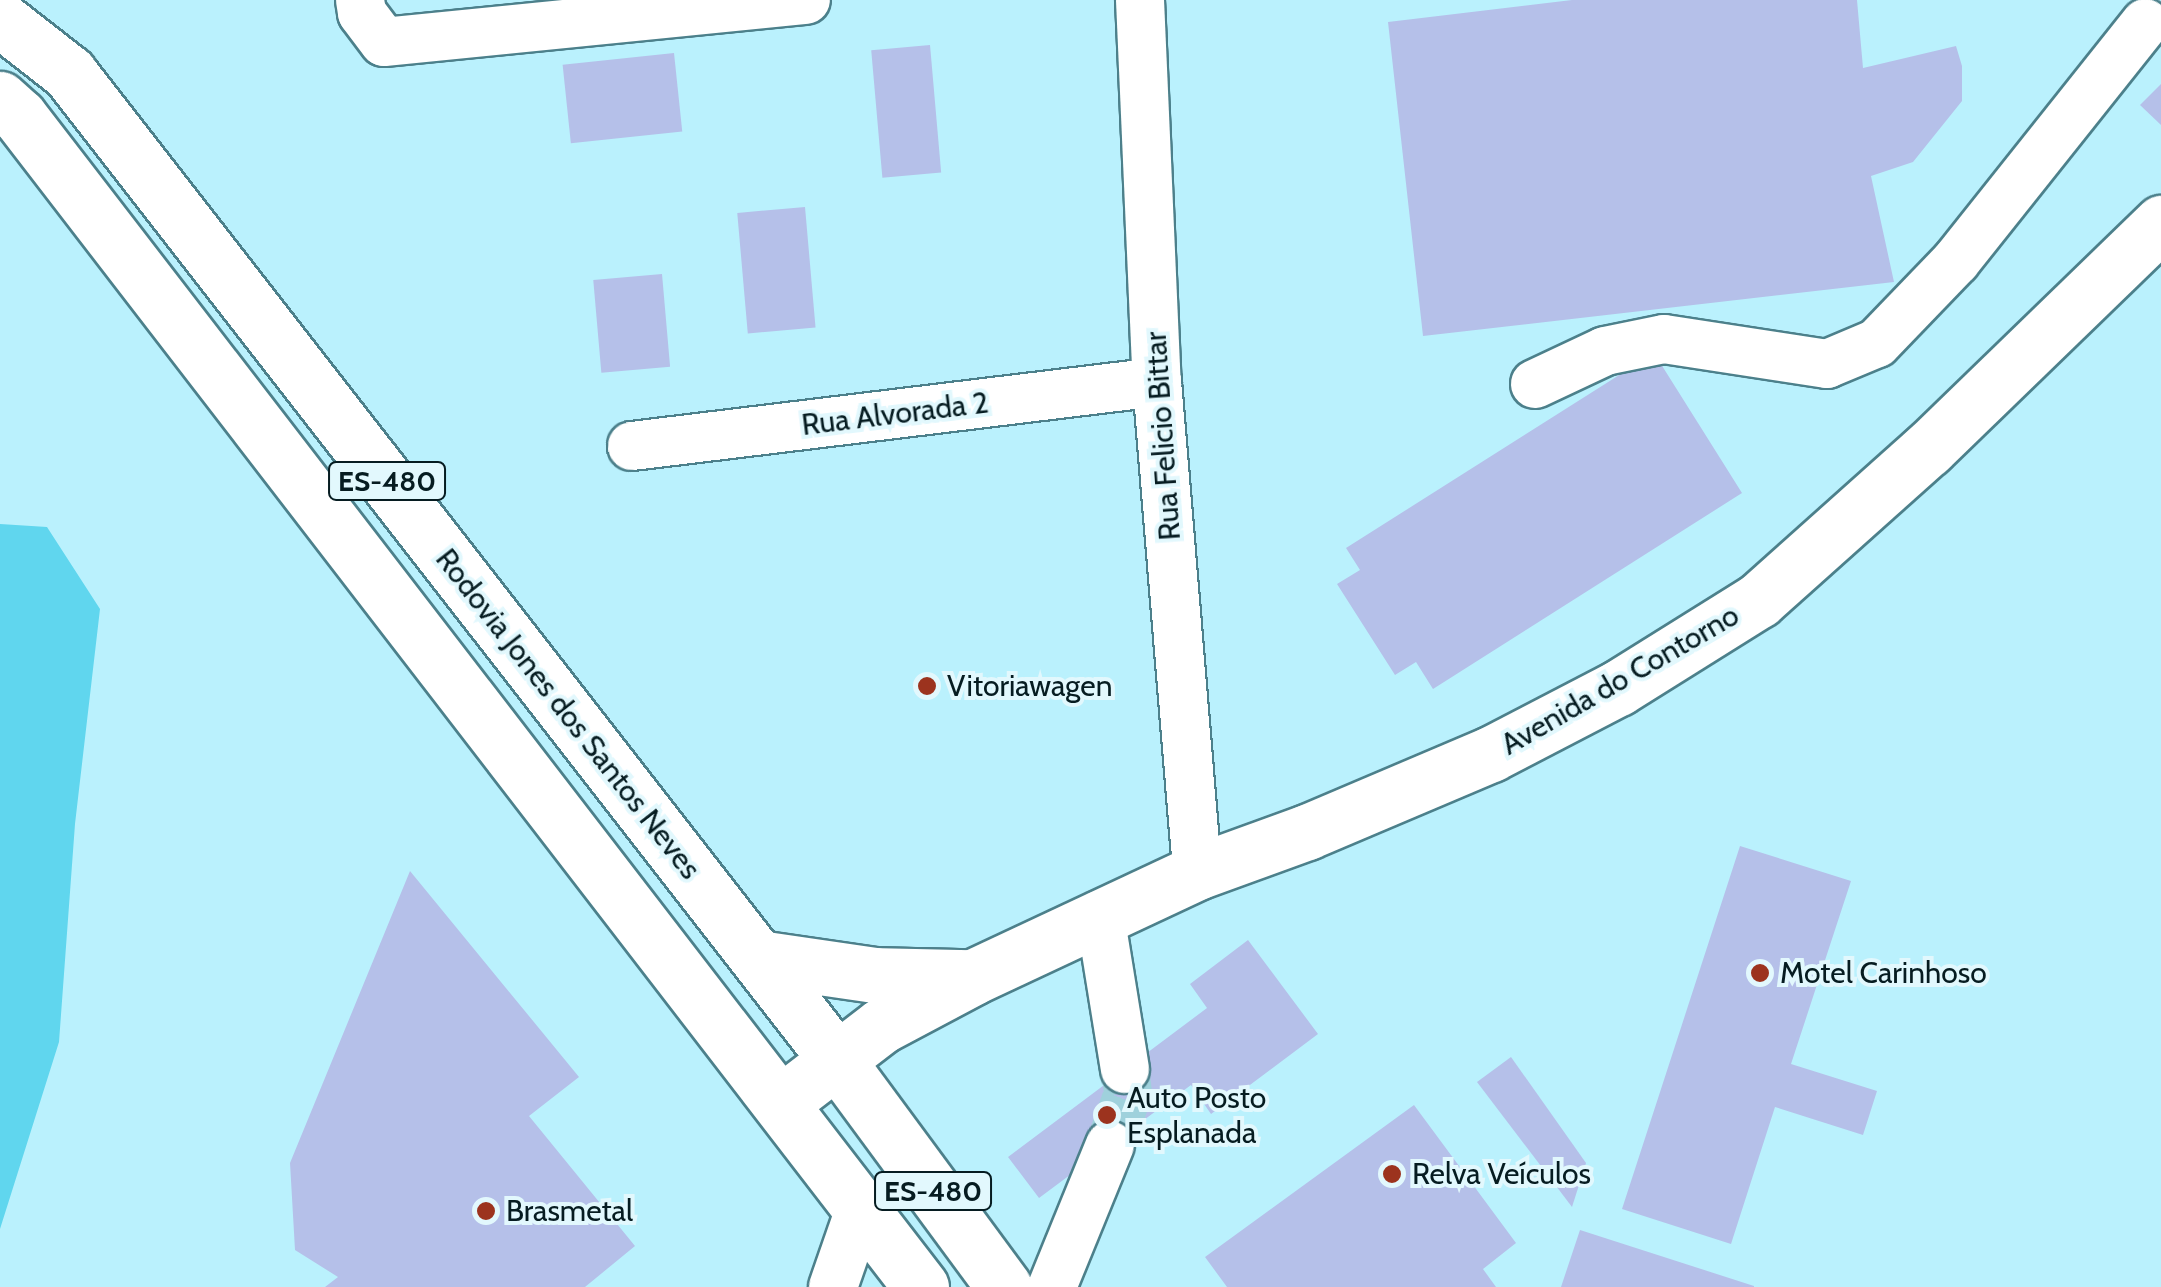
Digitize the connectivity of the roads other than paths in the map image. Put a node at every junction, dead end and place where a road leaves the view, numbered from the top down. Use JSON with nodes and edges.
{"nodes":[{"id":1,"x":360,"y":0,"type":"edge"},
{"id":2,"x":806,"y":0,"type":"edge"},
{"id":3,"x":1140,"y":0,"type":"edge"},
{"id":4,"x":2144,"y":16,"type":"edge"},
{"id":5,"x":0,"y":19,"type":"edge"},
{"id":6,"x":6,"y":106,"type":"edge"},
{"id":7,"x":2161,"y":223,"type":"edge"},
{"id":8,"x":1158,"y":382,"type":"junction"},
{"id":9,"x":1536,"y":384,"type":"dead end"},
{"id":10,"x":632,"y":446,"type":"dead end"},
{"id":11,"x":1197,"y":872,"type":"junction"},
{"id":12,"x":1100,"y":915,"type":"junction"},
{"id":13,"x":758,"y":958,"type":"junction"},
{"id":14,"x":973,"y":977,"type":"junction"},
{"id":15,"x":1126,"y":1070,"type":"tunnel mouth"},
{"id":16,"x":849,"y":1077,"type":"junction"},
{"id":17,"x":782,"y":1102,"type":"junction"},
{"id":18,"x":1110,"y":1145,"type":"tunnel mouth"},
{"id":19,"x":820,"y":1151,"type":"junction"},
{"id":20,"x":861,"y":1206,"type":"junction"},
{"id":21,"x":833,"y":1287,"type":"edge"},
{"id":22,"x":921,"y":1287,"type":"edge"},
{"id":23,"x":1004,"y":1287,"type":"edge"},
{"id":24,"x":1052,"y":1287,"type":"edge"}],
"edges":[{"from":1,"to":2,"type":"street"},
{"from":3,"to":8,"type":"street","name":"Rua Felicio Bittar"},
{"from":4,"to":9,"type":"street"},
{"from":5,"to":13,"type":"main road","name":"Rodovia Jones dos Santos Neves","number":"ES-480"},
{"from":6,"to":17,"type":"main road","number":"ES-480"},
{"from":7,"to":11,"type":"main road","name":"Avenida do Contorno"},
{"from":8,"to":10,"type":"street","name":"Rua Alvorada 2"},
{"from":8,"to":11,"type":"street","name":"Rua Felicio Bittar"},
{"from":11,"to":12,"type":"main road","name":"Avenida do Contorno"},
{"from":12,"to":14,"type":"main road","name":"Avenida do Contorno"},
{"from":12,"to":15,"type":"street"},
{"from":13,"to":14,"type":"main road"},
{"from":13,"to":16,"type":"main road","name":"Rodovia Jones dos Santos Neves","number":"ES-480"},
{"from":14,"to":16,"type":"main road","name":"Avenida do Contorno"},
{"from":16,"to":17,"type":"main road","name":"Avenida do Contorno"},
{"from":16,"to":19,"type":"main road","name":"Avenida do Contorno"},
{"from":16,"to":23,"type":"main road","name":"Rodovia Jones dos Santos Neves","number":"ES-480"},
{"from":17,"to":19,"type":"main road","number":"ES-480"},
{"from":18,"to":24,"type":"street"},
{"from":19,"to":20,"type":"main road","number":"ES-480"},
{"from":20,"to":21,"type":"street"},
{"from":20,"to":22,"type":"main road","number":"ES-480"}]}
